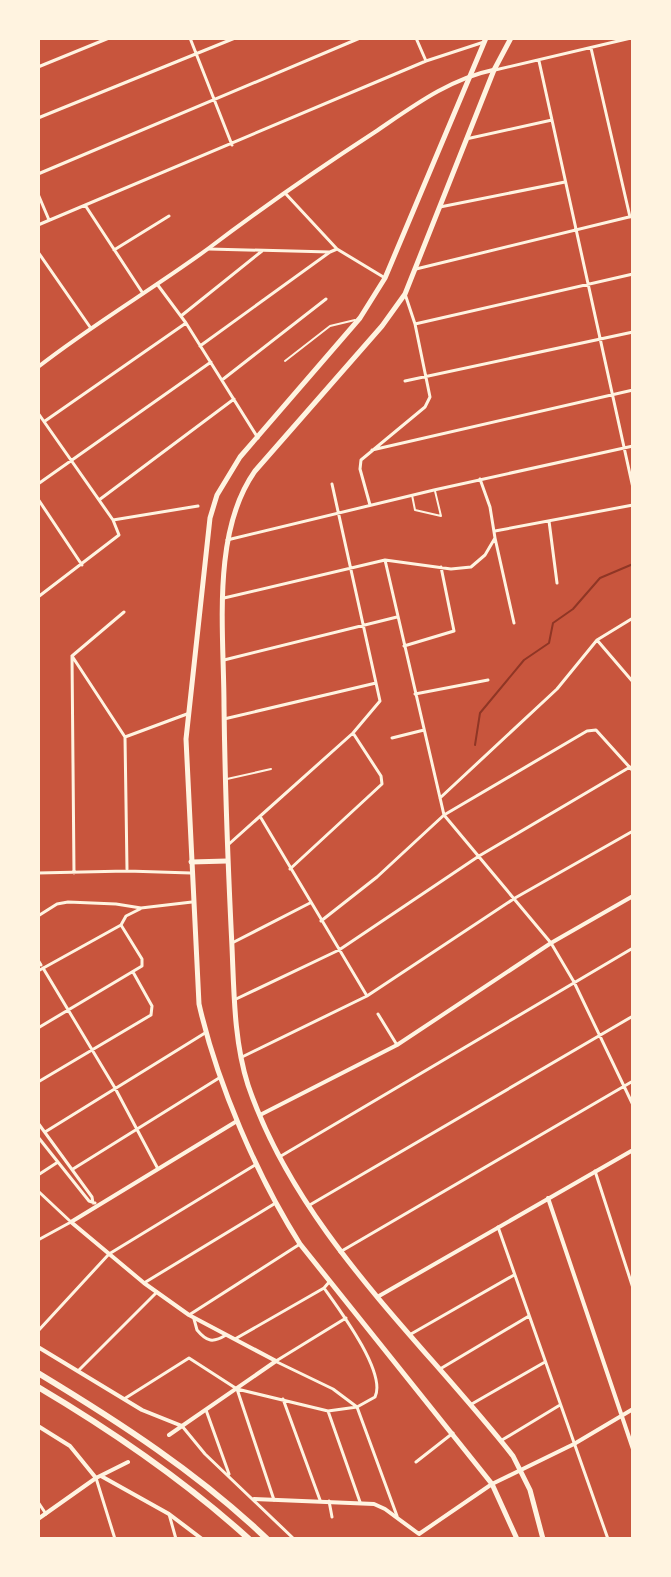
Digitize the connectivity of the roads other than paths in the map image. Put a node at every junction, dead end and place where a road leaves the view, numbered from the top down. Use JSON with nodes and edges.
{"nodes":[{"id":1,"x":109,"y":38,"type":"edge"},
{"id":2,"x":190,"y":38,"type":"edge"},
{"id":3,"x":235,"y":38,"type":"edge"},
{"id":4,"x":360,"y":38,"type":"edge"},
{"id":5,"x":416,"y":38,"type":"edge"},
{"id":6,"x":511,"y":38,"type":"edge"},
{"id":7,"x":631,"y":38,"type":"edge"},
{"id":8,"x":485,"y":40,"type":"edge"},
{"id":9,"x":591,"y":48,"type":"junction"},
{"id":10,"x":196,"y":54,"type":"junction"},
{"id":11,"x":426,"y":61,"type":"junction"},
{"id":12,"x":539,"y":61,"type":"junction"},
{"id":13,"x":38,"y":67,"type":"edge"},
{"id":14,"x":494,"y":70,"type":"junction"},
{"id":15,"x":471,"y":75,"type":"junction"},
{"id":16,"x":214,"y":100,"type":"junction"},
{"id":17,"x":38,"y":118,"type":"edge"},
{"id":18,"x":552,"y":120,"type":"junction"},
{"id":19,"x":466,"y":139,"type":"junction"},
{"id":20,"x":232,"y":145,"type":"junction"},
{"id":21,"x":38,"y":174,"type":"edge"},
{"id":22,"x":565,"y":182,"type":"junction"},
{"id":23,"x":284,"y":191,"type":"junction"},
{"id":24,"x":38,"y":194,"type":"edge"},
{"id":25,"x":85,"y":205,"type":"junction"},
{"id":26,"x":440,"y":207,"type":"junction"},
{"id":27,"x":169,"y":216,"type":"dead end"},
{"id":28,"x":632,"y":216,"type":"edge"},
{"id":29,"x":49,"y":220,"type":"junction"},
{"id":30,"x":38,"y":225,"type":"edge"},
{"id":31,"x":576,"y":230,"type":"junction"},
{"id":32,"x":206,"y":249,"type":"junction"},
{"id":33,"x":337,"y":249,"type":"junction"},
{"id":34,"x":114,"y":250,"type":"junction"},
{"id":35,"x":263,"y":250,"type":"junction"},
{"id":36,"x":38,"y":252,"type":"edge"},
{"id":37,"x":330,"y":252,"type":"junction"},
{"id":38,"x":416,"y":269,"type":"junction"},
{"id":39,"x":633,"y":274,"type":"edge"},
{"id":40,"x":385,"y":278,"type":"junction"},
{"id":41,"x":156,"y":284,"type":"junction"},
{"id":42,"x":588,"y":284,"type":"junction"},
{"id":43,"x":143,"y":293,"type":"junction"},
{"id":44,"x":405,"y":294,"type":"junction"},
{"id":45,"x":326,"y":299,"type":"dead end"},
{"id":46,"x":181,"y":316,"type":"junction"},
{"id":47,"x":360,"y":318,"type":"junction"},
{"id":48,"x":186,"y":323,"type":"junction"},
{"id":49,"x":415,"y":324,"type":"junction"},
{"id":50,"x":90,"y":327,"type":"junction"},
{"id":51,"x":633,"y":332,"type":"edge"},
{"id":52,"x":600,"y":339,"type":"junction"},
{"id":53,"x":200,"y":346,"type":"junction"},
{"id":54,"x":285,"y":361,"type":"dead end"},
{"id":55,"x":211,"y":362,"type":"junction"},
{"id":56,"x":38,"y":367,"type":"edge"},
{"id":57,"x":427,"y":377,"type":"junction"},
{"id":58,"x":222,"y":380,"type":"junction"},
{"id":59,"x":405,"y":381,"type":"dead end"},
{"id":60,"x":633,"y":390,"type":"edge"},
{"id":61,"x":613,"y":395,"type":"junction"},
{"id":62,"x":234,"y":399,"type":"junction"},
{"id":63,"x":38,"y":413,"type":"edge"},
{"id":64,"x":45,"y":421,"type":"junction"},
{"id":65,"x":258,"y":438,"type":"junction"},
{"id":66,"x":633,"y":446,"type":"edge"},
{"id":67,"x":624,"y":448,"type":"junction"},
{"id":68,"x":372,"y":450,"type":"junction"},
{"id":69,"x":72,"y":460,"type":"junction"},
{"id":70,"x":480,"y":479,"type":"junction"},
{"id":71,"x":38,"y":484,"type":"edge"},
{"id":72,"x":332,"y":484,"type":"dead end"},
{"id":73,"x":633,"y":488,"type":"edge"},
{"id":74,"x":434,"y":490,"type":"junction"},
{"id":75,"x":412,"y":495,"type":"junction"},
{"id":76,"x":38,"y":499,"type":"edge"},
{"id":77,"x":99,"y":500,"type":"junction"},
{"id":78,"x":370,"y":505,"type":"junction"},
{"id":79,"x":633,"y":505,"type":"edge"},
{"id":80,"x":198,"y":506,"type":"dead end"},
{"id":81,"x":339,"y":514,"type":"junction"},
{"id":82,"x":113,"y":520,"type":"junction"},
{"id":83,"x":549,"y":521,"type":"junction"},
{"id":84,"x":495,"y":531,"type":"junction"},
{"id":85,"x":495,"y":538,"type":"junction"},
{"id":86,"x":226,"y":540,"type":"junction"},
{"id":87,"x":385,"y":560,"type":"junction"},
{"id":88,"x":82,"y":565,"type":"junction"},
{"id":89,"x":351,"y":567,"type":"junction"},
{"id":90,"x":441,"y":567,"type":"junction"},
{"id":91,"x":557,"y":583,"type":"dead end"},
{"id":92,"x":39,"y":594,"type":"edge"},
{"id":93,"x":224,"y":598,"type":"junction"},
{"id":94,"x":124,"y":612,"type":"dead end"},
{"id":95,"x":397,"y":617,"type":"junction"},
{"id":96,"x":633,"y":618,"type":"edge"},
{"id":97,"x":514,"y":623,"type":"dead end"},
{"id":98,"x":364,"y":625,"type":"junction"},
{"id":99,"x":597,"y":640,"type":"junction"},
{"id":100,"x":404,"y":646,"type":"junction"},
{"id":101,"x":72,"y":656,"type":"junction"},
{"id":102,"x":224,"y":660,"type":"junction"},
{"id":103,"x":488,"y":680,"type":"dead end"},
{"id":104,"x":378,"y":682,"type":"junction"},
{"id":105,"x":633,"y":682,"type":"edge"},
{"id":106,"x":415,"y":694,"type":"junction"},
{"id":107,"x":187,"y":714,"type":"junction"},
{"id":108,"x":224,"y":719,"type":"junction"},
{"id":109,"x":424,"y":730,"type":"junction"},
{"id":110,"x":353,"y":733,"type":"junction"},
{"id":111,"x":125,"y":737,"type":"junction"},
{"id":112,"x":392,"y":738,"type":"dead end"},
{"id":113,"x":271,"y":769,"type":"dead end"},
{"id":114,"x":631,"y":769,"type":"edge"},
{"id":115,"x":225,"y":779,"type":"junction"},
{"id":116,"x":440,"y":798,"type":"junction"},
{"id":117,"x":444,"y":815,"type":"junction"},
{"id":118,"x":261,"y":818,"type":"junction"},
{"id":119,"x":633,"y":831,"type":"edge"},
{"id":120,"x":226,"y":847,"type":"junction"},
{"id":121,"x":479,"y":856,"type":"junction"},
{"id":122,"x":227,"y":861,"type":"junction"},
{"id":123,"x":191,"y":862,"type":"junction"},
{"id":124,"x":290,"y":869,"type":"junction"},
{"id":125,"x":127,"y":871,"type":"junction"},
{"id":126,"x":38,"y":873,"type":"edge"},
{"id":127,"x":74,"y":873,"type":"junction"},
{"id":128,"x":191,"y":873,"type":"junction"},
{"id":129,"x":633,"y":896,"type":"edge"},
{"id":130,"x":515,"y":898,"type":"junction"},
{"id":131,"x":192,"y":902,"type":"junction"},
{"id":132,"x":310,"y":903,"type":"junction"},
{"id":133,"x":141,"y":908,"type":"junction"},
{"id":134,"x":38,"y":916,"type":"edge"},
{"id":135,"x":321,"y":921,"type":"junction"},
{"id":136,"x":121,"y":925,"type":"junction"},
{"id":137,"x":232,"y":943,"type":"junction"},
{"id":138,"x":551,"y":943,"type":"junction"},
{"id":139,"x":633,"y":948,"type":"edge"},
{"id":140,"x":339,"y":950,"type":"junction"},
{"id":141,"x":41,"y":964,"type":"edge"},
{"id":142,"x":38,"y":971,"type":"edge"},
{"id":143,"x":133,"y":972,"type":"junction"},
{"id":144,"x":574,"y":982,"type":"junction"},
{"id":145,"x":367,"y":996,"type":"junction"},
{"id":146,"x":234,"y":1000,"type":"junction"},
{"id":147,"x":69,"y":1010,"type":"junction"},
{"id":148,"x":378,"y":1014,"type":"dead end"},
{"id":149,"x":633,"y":1016,"type":"edge"},
{"id":150,"x":38,"y":1028,"type":"edge"},
{"id":151,"x":205,"y":1033,"type":"junction"},
{"id":152,"x":601,"y":1037,"type":"junction"},
{"id":153,"x":397,"y":1045,"type":"junction"},
{"id":154,"x":92,"y":1049,"type":"junction"},
{"id":155,"x":241,"y":1057,"type":"junction"},
{"id":156,"x":222,"y":1077,"type":"junction"},
{"id":157,"x":633,"y":1081,"type":"edge"},
{"id":158,"x":38,"y":1082,"type":"edge"},
{"id":159,"x":624,"y":1086,"type":"junction"},
{"id":160,"x":115,"y":1088,"type":"junction"},
{"id":161,"x":633,"y":1105,"type":"edge"},
{"id":162,"x":260,"y":1115,"type":"junction"},
{"id":163,"x":239,"y":1120,"type":"junction"},
{"id":164,"x":38,"y":1123,"type":"edge"},
{"id":165,"x":136,"y":1129,"type":"junction"},
{"id":166,"x":45,"y":1132,"type":"junction"},
{"id":167,"x":38,"y":1137,"type":"edge"},
{"id":168,"x":633,"y":1150,"type":"edge"},
{"id":169,"x":281,"y":1156,"type":"junction"},
{"id":170,"x":58,"y":1162,"type":"junction"},
{"id":171,"x":257,"y":1164,"type":"junction"},
{"id":172,"x":73,"y":1169,"type":"junction"},
{"id":173,"x":158,"y":1169,"type":"junction"},
{"id":174,"x":595,"y":1171,"type":"junction"},
{"id":175,"x":38,"y":1175,"type":"edge"},
{"id":176,"x":38,"y":1191,"type":"edge"},
{"id":177,"x":548,"y":1198,"type":"junction"},
{"id":178,"x":275,"y":1204,"type":"junction"},
{"id":179,"x":94,"y":1206,"type":"junction"},
{"id":180,"x":308,"y":1206,"type":"junction"},
{"id":181,"x":71,"y":1222,"type":"junction"},
{"id":182,"x":498,"y":1227,"type":"junction"},
{"id":183,"x":38,"y":1240,"type":"edge"},
{"id":184,"x":300,"y":1244,"type":"junction"},
{"id":185,"x":340,"y":1252,"type":"junction"},
{"id":186,"x":109,"y":1254,"type":"junction"},
{"id":187,"x":514,"y":1275,"type":"junction"},
{"id":188,"x":330,"y":1281,"type":"junction"},
{"id":189,"x":144,"y":1283,"type":"junction"},
{"id":190,"x":324,"y":1288,"type":"junction"},
{"id":191,"x":633,"y":1288,"type":"edge"},
{"id":192,"x":157,"y":1292,"type":"junction"},
{"id":193,"x":379,"y":1296,"type":"junction"},
{"id":194,"x":189,"y":1315,"type":"junction"},
{"id":195,"x":529,"y":1316,"type":"junction"},
{"id":196,"x":346,"y":1318,"type":"junction"},
{"id":197,"x":194,"y":1319,"type":"junction"},
{"id":198,"x":38,"y":1331,"type":"edge"},
{"id":199,"x":411,"y":1334,"type":"junction"},
{"id":200,"x":226,"y":1335,"type":"junction"},
{"id":201,"x":234,"y":1339,"type":"junction"},
{"id":202,"x":38,"y":1347,"type":"edge"},
{"id":203,"x":276,"y":1361,"type":"junction"},
{"id":204,"x":545,"y":1362,"type":"junction"},
{"id":205,"x":440,"y":1369,"type":"junction"},
{"id":206,"x":79,"y":1370,"type":"junction"},
{"id":207,"x":38,"y":1373,"type":"edge"},
{"id":208,"x":38,"y":1387,"type":"edge"},
{"id":209,"x":237,"y":1389,"type":"junction"},
{"id":210,"x":124,"y":1399,"type":"junction"},
{"id":211,"x":283,"y":1399,"type":"junction"},
{"id":212,"x":470,"y":1405,"type":"junction"},
{"id":213,"x":560,"y":1405,"type":"junction"},
{"id":214,"x":357,"y":1407,"type":"junction"},
{"id":215,"x":633,"y":1409,"type":"edge"},
{"id":216,"x":206,"y":1410,"type":"junction"},
{"id":217,"x":328,"y":1411,"type":"junction"},
{"id":218,"x":621,"y":1417,"type":"junction"},
{"id":219,"x":38,"y":1426,"type":"edge"},
{"id":220,"x":182,"y":1426,"type":"junction"},
{"id":221,"x":453,"y":1433,"type":"junction"},
{"id":222,"x":169,"y":1435,"type":"dead end"},
{"id":223,"x":501,"y":1441,"type":"junction"},
{"id":224,"x":574,"y":1444,"type":"junction"},
{"id":225,"x":633,"y":1449,"type":"edge"},
{"id":226,"x":128,"y":1462,"type":"dead end"},
{"id":227,"x":416,"y":1462,"type":"dead end"},
{"id":228,"x":522,"y":1471,"type":"junction"},
{"id":229,"x":229,"y":1475,"type":"junction"},
{"id":230,"x":98,"y":1477,"type":"junction"},
{"id":231,"x":492,"y":1484,"type":"junction"},
{"id":232,"x":254,"y":1499,"type":"junction"},
{"id":233,"x":274,"y":1500,"type":"junction"},
{"id":234,"x":320,"y":1500,"type":"junction"},
{"id":235,"x":329,"y":1501,"type":"junction"},
{"id":236,"x":38,"y":1502,"type":"edge"},
{"id":237,"x":360,"y":1503,"type":"junction"},
{"id":238,"x":46,"y":1514,"type":"junction"},
{"id":239,"x":169,"y":1514,"type":"junction"},
{"id":240,"x":332,"y":1517,"type":"dead end"},
{"id":241,"x":38,"y":1519,"type":"edge"},
{"id":242,"x":399,"y":1519,"type":"junction"},
{"id":243,"x":419,"y":1534,"type":"junction"},
{"id":244,"x":115,"y":1539,"type":"edge"},
{"id":245,"x":176,"y":1539,"type":"edge"},
{"id":246,"x":202,"y":1539,"type":"edge"},
{"id":247,"x":249,"y":1539,"type":"edge"},
{"id":248,"x":267,"y":1539,"type":"edge"},
{"id":249,"x":294,"y":1539,"type":"edge"},
{"id":250,"x":413,"y":1539,"type":"edge"},
{"id":251,"x":517,"y":1539,"type":"edge"},
{"id":252,"x":543,"y":1539,"type":"edge"},
{"id":253,"x":608,"y":1539,"type":"edge"}],
"edges":[{"from":1,"to":13,"type":"street"},
{"from":2,"to":10,"type":"street"},
{"from":3,"to":10,"type":"street"},
{"from":4,"to":16,"type":"street"},
{"from":5,"to":11,"type":"street"},
{"from":6,"to":14,"type":"main road"},
{"from":7,"to":9,"type":"street"},
{"from":8,"to":11,"type":"street"},
{"from":8,"to":15,"type":"main road"},
{"from":9,"to":12,"type":"street"},
{"from":9,"to":28,"type":"street"},
{"from":10,"to":16,"type":"street"},
{"from":10,"to":17,"type":"street"},
{"from":11,"to":20,"type":"street"},
{"from":12,"to":14,"type":"street"},
{"from":12,"to":18,"type":"street"},
{"from":14,"to":15,"type":"street"},
{"from":14,"to":19,"type":"main road"},
{"from":15,"to":23,"type":"street"},
{"from":15,"to":40,"type":"main road"},
{"from":16,"to":20,"type":"street"},
{"from":16,"to":21,"type":"street"},
{"from":18,"to":19,"type":"street"},
{"from":18,"to":22,"type":"street"},
{"from":19,"to":26,"type":"main road"},
{"from":20,"to":25,"type":"street"},
{"from":22,"to":26,"type":"street"},
{"from":22,"to":31,"type":"street"},
{"from":23,"to":32,"type":"street"},
{"from":23,"to":33,"type":"street"},
{"from":24,"to":29,"type":"street"},
{"from":25,"to":29,"type":"street"},
{"from":25,"to":34,"type":"street"},
{"from":26,"to":38,"type":"main road"},
{"from":27,"to":34,"type":"street"},
{"from":28,"to":31,"type":"street"},
{"from":29,"to":30,"type":"street"},
{"from":31,"to":38,"type":"street"},
{"from":31,"to":42,"type":"street"},
{"from":32,"to":35,"type":"street"},
{"from":32,"to":41,"type":"street"},
{"from":33,"to":37,"type":"street"},
{"from":33,"to":40,"type":"street"},
{"from":34,"to":43,"type":"street"},
{"from":35,"to":37,"type":"street"},
{"from":35,"to":46,"type":"street"},
{"from":36,"to":50,"type":"street"},
{"from":37,"to":53,"type":"street"},
{"from":38,"to":44,"type":"main road"},
{"from":39,"to":42,"type":"street"},
{"from":40,"to":47,"type":"main road"},
{"from":41,"to":43,"type":"street"},
{"from":41,"to":46,"type":"street"},
{"from":42,"to":49,"type":"street"},
{"from":42,"to":52,"type":"street"},
{"from":43,"to":50,"type":"street"},
{"from":44,"to":49,"type":"street"},
{"from":44,"to":86,"type":"main road"},
{"from":45,"to":58,"type":"street"},
{"from":46,"to":48,"type":"street"},
{"from":47,"to":54,"type":"street"},
{"from":47,"to":65,"type":"main road"},
{"from":48,"to":53,"type":"street"},
{"from":48,"to":64,"type":"street"},
{"from":49,"to":57,"type":"street"},
{"from":50,"to":56,"type":"street"},
{"from":51,"to":52,"type":"street"},
{"from":52,"to":57,"type":"street"},
{"from":52,"to":61,"type":"street"},
{"from":53,"to":55,"type":"street"},
{"from":55,"to":58,"type":"street"},
{"from":55,"to":69,"type":"street"},
{"from":57,"to":59,"type":"street"},
{"from":57,"to":68,"type":"street"},
{"from":58,"to":62,"type":"street"},
{"from":60,"to":61,"type":"street"},
{"from":61,"to":67,"type":"street"},
{"from":61,"to":68,"type":"street"},
{"from":62,"to":65,"type":"street"},
{"from":62,"to":77,"type":"street"},
{"from":63,"to":64,"type":"street"},
{"from":64,"to":69,"type":"street"},
{"from":65,"to":107,"type":"main road"},
{"from":66,"to":67,"type":"street"},
{"from":67,"to":70,"type":"street"},
{"from":67,"to":73,"type":"street"},
{"from":68,"to":78,"type":"street"},
{"from":69,"to":71,"type":"street"},
{"from":69,"to":77,"type":"street"},
{"from":70,"to":74,"type":"street"},
{"from":70,"to":84,"type":"street"},
{"from":72,"to":81,"type":"street"},
{"from":74,"to":75,"type":"street"},
{"from":74,"to":75,"type":"street"},
{"from":75,"to":78,"type":"street"},
{"from":76,"to":88,"type":"street"},
{"from":77,"to":82,"type":"street"},
{"from":78,"to":81,"type":"street"},
{"from":79,"to":83,"type":"street"},
{"from":80,"to":82,"type":"street"},
{"from":81,"to":86,"type":"street"},
{"from":81,"to":89,"type":"street"},
{"from":82,"to":88,"type":"street"},
{"from":83,"to":84,"type":"street"},
{"from":83,"to":91,"type":"street"},
{"from":84,"to":85,"type":"street"},
{"from":85,"to":90,"type":"street"},
{"from":85,"to":97,"type":"street"},
{"from":86,"to":93,"type":"main road"},
{"from":87,"to":89,"type":"street"},
{"from":87,"to":90,"type":"street"},
{"from":87,"to":95,"type":"street"},
{"from":88,"to":92,"type":"street"},
{"from":89,"to":93,"type":"street"},
{"from":89,"to":98,"type":"street"},
{"from":90,"to":100,"type":"street"},
{"from":93,"to":102,"type":"main road"},
{"from":94,"to":101,"type":"street"},
{"from":95,"to":98,"type":"street"},
{"from":95,"to":100,"type":"street"},
{"from":96,"to":99,"type":"street"},
{"from":98,"to":102,"type":"street"},
{"from":98,"to":104,"type":"street"},
{"from":99,"to":105,"type":"street"},
{"from":99,"to":116,"type":"street"},
{"from":100,"to":106,"type":"street"},
{"from":101,"to":111,"type":"street"},
{"from":101,"to":127,"type":"street"},
{"from":102,"to":108,"type":"main road"},
{"from":103,"to":106,"type":"street"},
{"from":104,"to":108,"type":"street"},
{"from":104,"to":110,"type":"street"},
{"from":106,"to":109,"type":"street"},
{"from":107,"to":111,"type":"street"},
{"from":107,"to":123,"type":"main road"},
{"from":108,"to":115,"type":"main road"},
{"from":109,"to":112,"type":"street"},
{"from":109,"to":116,"type":"street"},
{"from":110,"to":118,"type":"street"},
{"from":110,"to":124,"type":"street"},
{"from":111,"to":125,"type":"street"},
{"from":113,"to":115,"type":"street"},
{"from":114,"to":117,"type":"street"},
{"from":114,"to":121,"type":"street"},
{"from":115,"to":120,"type":"main road"},
{"from":116,"to":117,"type":"street"},
{"from":117,"to":121,"type":"street"},
{"from":117,"to":135,"type":"street"},
{"from":118,"to":120,"type":"street"},
{"from":118,"to":124,"type":"street"},
{"from":119,"to":130,"type":"street"},
{"from":120,"to":122,"type":"main road"},
{"from":121,"to":130,"type":"street"},
{"from":121,"to":140,"type":"street"},
{"from":122,"to":123,"type":"main road"},
{"from":122,"to":137,"type":"main road"},
{"from":123,"to":128,"type":"main road"},
{"from":124,"to":132,"type":"street"},
{"from":125,"to":127,"type":"street"},
{"from":125,"to":128,"type":"street"},
{"from":126,"to":127,"type":"street"},
{"from":128,"to":131,"type":"main road"},
{"from":129,"to":138,"type":"street"},
{"from":130,"to":138,"type":"street"},
{"from":130,"to":145,"type":"street"},
{"from":131,"to":133,"type":"street"},
{"from":131,"to":151,"type":"main road"},
{"from":132,"to":135,"type":"street"},
{"from":132,"to":137,"type":"street"},
{"from":133,"to":134,"type":"street"},
{"from":133,"to":136,"type":"street"},
{"from":135,"to":140,"type":"street"},
{"from":136,"to":141,"type":"street"},
{"from":136,"to":143,"type":"street"},
{"from":137,"to":146,"type":"main road"},
{"from":138,"to":144,"type":"street"},
{"from":138,"to":153,"type":"street"},
{"from":139,"to":144,"type":"street"},
{"from":140,"to":145,"type":"street"},
{"from":140,"to":146,"type":"street"},
{"from":141,"to":142,"type":"street"},
{"from":141,"to":147,"type":"street"},
{"from":143,"to":147,"type":"street"},
{"from":143,"to":154,"type":"street"},
{"from":144,"to":152,"type":"street"},
{"from":144,"to":169,"type":"street"},
{"from":145,"to":155,"type":"street"},
{"from":146,"to":155,"type":"main road"},
{"from":147,"to":150,"type":"street"},
{"from":147,"to":154,"type":"street"},
{"from":148,"to":153,"type":"street"},
{"from":149,"to":152,"type":"street"},
{"from":151,"to":156,"type":"main road"},
{"from":151,"to":160,"type":"street"},
{"from":152,"to":159,"type":"street"},
{"from":152,"to":180,"type":"street"},
{"from":153,"to":162,"type":"street"},
{"from":154,"to":158,"type":"street"},
{"from":154,"to":160,"type":"street"},
{"from":155,"to":162,"type":"main road"},
{"from":156,"to":163,"type":"main road"},
{"from":156,"to":165,"type":"street"},
{"from":157,"to":159,"type":"street"},
{"from":159,"to":161,"type":"street"},
{"from":159,"to":185,"type":"street"},
{"from":160,"to":165,"type":"street"},
{"from":160,"to":166,"type":"street"},
{"from":162,"to":169,"type":"main road"},
{"from":163,"to":171,"type":"main road"},
{"from":163,"to":173,"type":"street"},
{"from":164,"to":166,"type":"street"},
{"from":165,"to":172,"type":"street"},
{"from":165,"to":173,"type":"street"},
{"from":166,"to":172,"type":"street"},
{"from":167,"to":170,"type":"street"},
{"from":168,"to":174,"type":"street"},
{"from":169,"to":180,"type":"main road"},
{"from":170,"to":175,"type":"street"},
{"from":170,"to":179,"type":"street"},
{"from":171,"to":178,"type":"main road"},
{"from":171,"to":186,"type":"street"},
{"from":172,"to":179,"type":"street"},
{"from":173,"to":179,"type":"street"},
{"from":174,"to":177,"type":"street"},
{"from":174,"to":191,"type":"street"},
{"from":176,"to":181,"type":"street"},
{"from":177,"to":182,"type":"street"},
{"from":177,"to":218,"type":"street"},
{"from":178,"to":184,"type":"main road"},
{"from":178,"to":189,"type":"street"},
{"from":179,"to":181,"type":"street"},
{"from":180,"to":185,"type":"main road"},
{"from":181,"to":183,"type":"street"},
{"from":181,"to":186,"type":"street"},
{"from":182,"to":187,"type":"street"},
{"from":182,"to":193,"type":"street"},
{"from":184,"to":188,"type":"main road"},
{"from":184,"to":194,"type":"street"},
{"from":185,"to":193,"type":"main road"},
{"from":186,"to":189,"type":"street"},
{"from":186,"to":198,"type":"street"},
{"from":187,"to":195,"type":"street"},
{"from":187,"to":199,"type":"street"},
{"from":188,"to":190,"type":"street"},
{"from":188,"to":221,"type":"main road"},
{"from":189,"to":192,"type":"street"},
{"from":190,"to":196,"type":"street"},
{"from":190,"to":201,"type":"street"},
{"from":192,"to":194,"type":"street"},
{"from":192,"to":206,"type":"street"},
{"from":193,"to":199,"type":"main road"},
{"from":194,"to":197,"type":"street"},
{"from":195,"to":204,"type":"street"},
{"from":195,"to":205,"type":"street"},
{"from":196,"to":203,"type":"street"},
{"from":196,"to":214,"type":"street"},
{"from":197,"to":200,"type":"street"},
{"from":197,"to":200,"type":"street"},
{"from":199,"to":205,"type":"main road"},
{"from":200,"to":201,"type":"street"},
{"from":201,"to":203,"type":"street"},
{"from":202,"to":206,"type":"street"},
{"from":203,"to":209,"type":"street"},
{"from":203,"to":214,"type":"street"},
{"from":204,"to":212,"type":"street"},
{"from":204,"to":213,"type":"street"},
{"from":205,"to":212,"type":"main road"},
{"from":206,"to":210,"type":"street"},
{"from":207,"to":248,"type":"highway"},
{"from":208,"to":247,"type":"highway"},
{"from":209,"to":210,"type":"street"},
{"from":209,"to":211,"type":"street"},
{"from":209,"to":216,"type":"street"},
{"from":209,"to":233,"type":"street"},
{"from":210,"to":220,"type":"street"},
{"from":211,"to":217,"type":"street"},
{"from":211,"to":234,"type":"street"},
{"from":212,"to":223,"type":"main road"},
{"from":213,"to":223,"type":"street"},
{"from":213,"to":224,"type":"street"},
{"from":214,"to":217,"type":"street"},
{"from":214,"to":242,"type":"street"},
{"from":215,"to":218,"type":"street"},
{"from":216,"to":220,"type":"street"},
{"from":216,"to":229,"type":"street"},
{"from":217,"to":237,"type":"street"},
{"from":218,"to":224,"type":"street"},
{"from":218,"to":225,"type":"street"},
{"from":219,"to":230,"type":"street"},
{"from":220,"to":222,"type":"street"},
{"from":220,"to":229,"type":"street"},
{"from":221,"to":227,"type":"street"},
{"from":221,"to":231,"type":"main road"},
{"from":223,"to":228,"type":"main road"},
{"from":224,"to":228,"type":"street"},
{"from":224,"to":253,"type":"street"},
{"from":226,"to":230,"type":"street"},
{"from":228,"to":231,"type":"street"},
{"from":228,"to":252,"type":"main road"},
{"from":229,"to":232,"type":"street"},
{"from":230,"to":238,"type":"street"},
{"from":230,"to":239,"type":"street"},
{"from":230,"to":244,"type":"street"},
{"from":231,"to":243,"type":"street"},
{"from":231,"to":251,"type":"main road"},
{"from":232,"to":233,"type":"street"},
{"from":232,"to":249,"type":"street"},
{"from":233,"to":234,"type":"street"},
{"from":234,"to":235,"type":"street"},
{"from":235,"to":237,"type":"street"},
{"from":235,"to":240,"type":"street"},
{"from":236,"to":238,"type":"street"},
{"from":237,"to":242,"type":"street"},
{"from":238,"to":241,"type":"street"},
{"from":239,"to":245,"type":"street"},
{"from":239,"to":246,"type":"street"},
{"from":242,"to":243,"type":"street"},
{"from":243,"to":250,"type":"street"}]}
